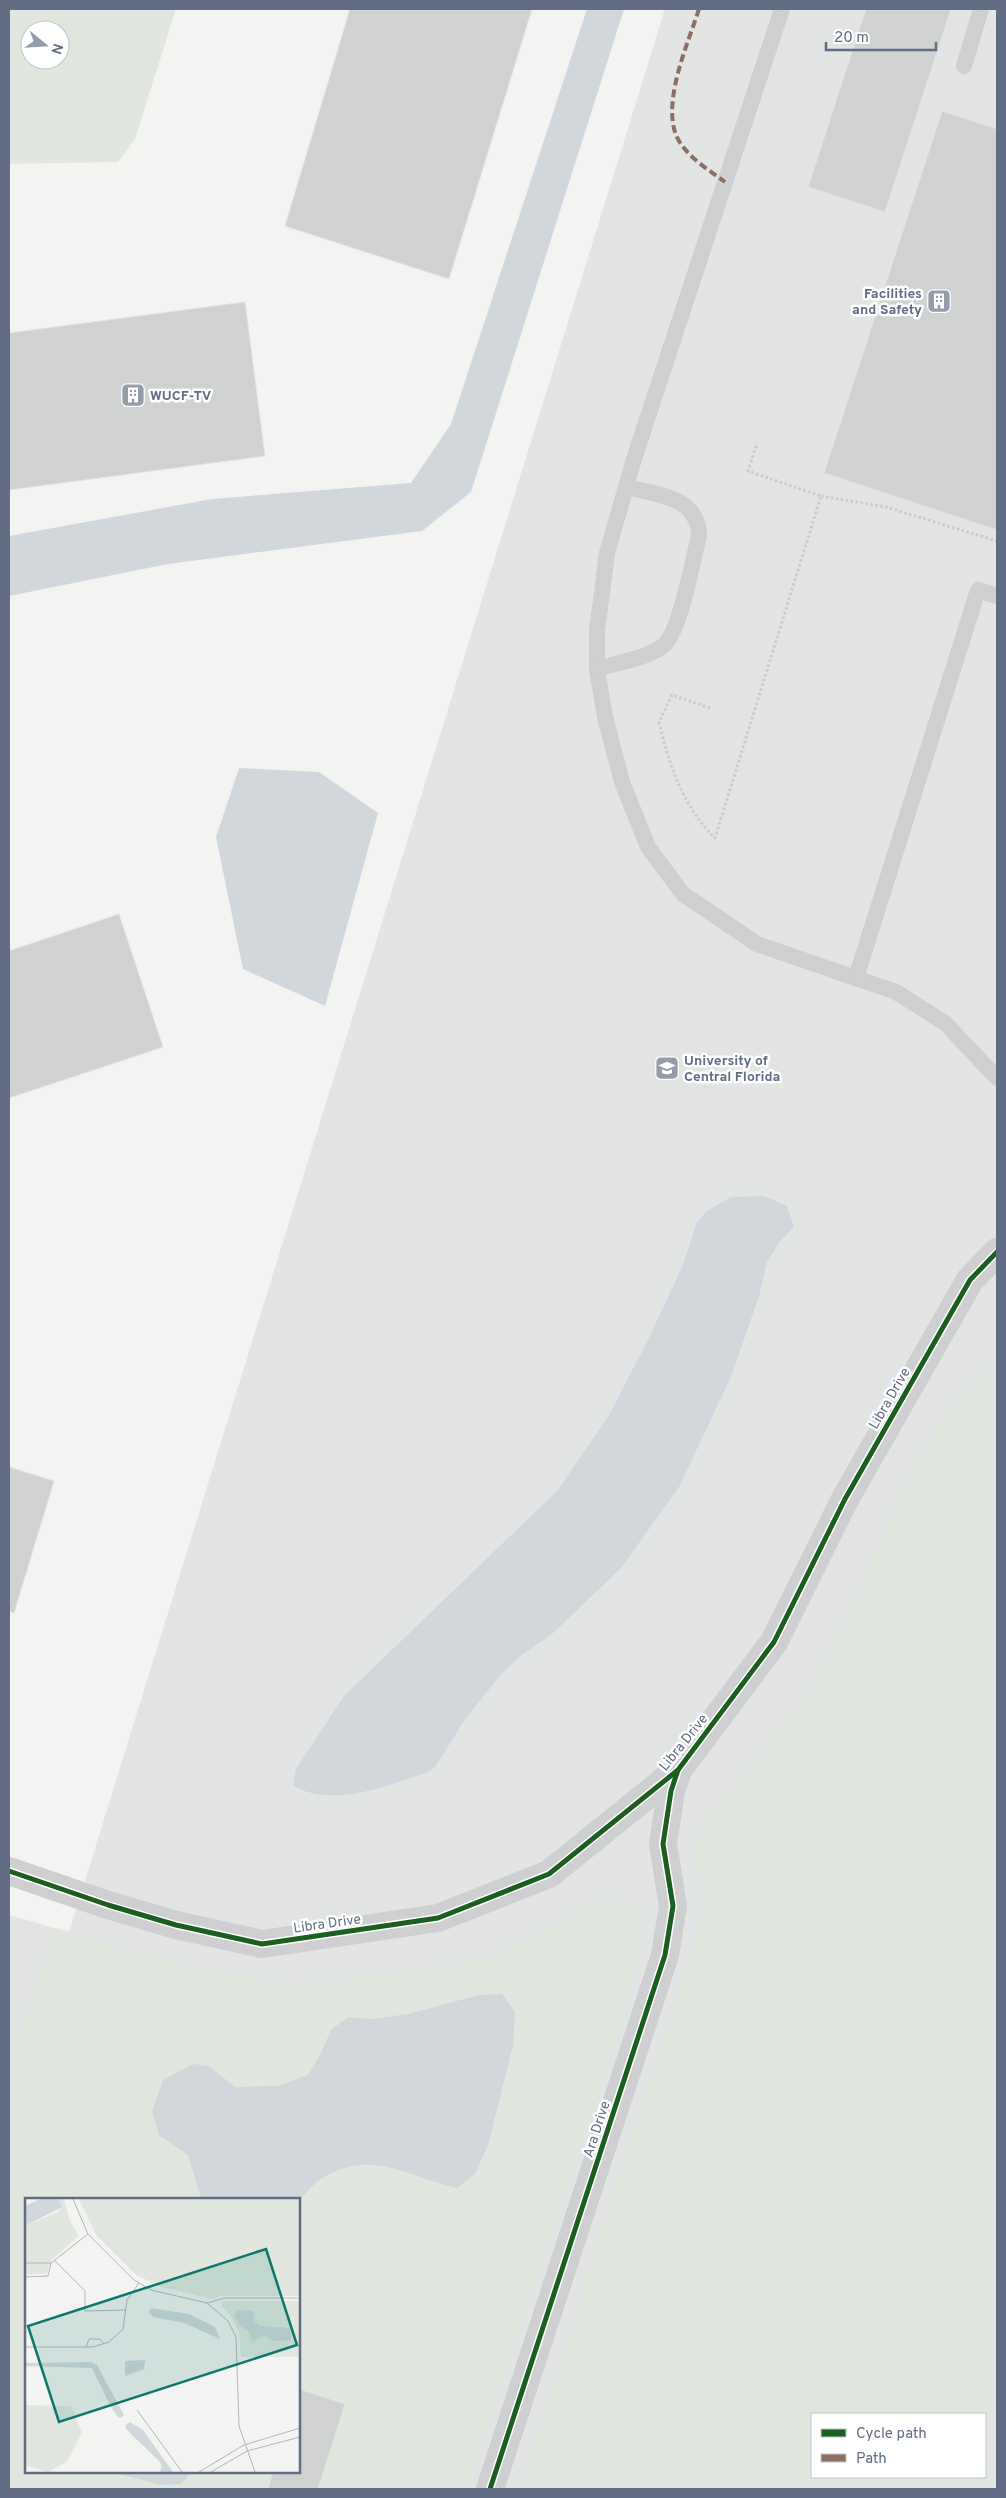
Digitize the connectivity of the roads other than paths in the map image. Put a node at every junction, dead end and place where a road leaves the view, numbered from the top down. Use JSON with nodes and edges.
{"nodes":[{"id":1,"x":782,"y":9,"type":"edge"},
{"id":2,"x":981,"y":9,"type":"edge"},
{"id":3,"x":964,"y":66,"type":"dead end"},
{"id":4,"x":626,"y":487,"type":"junction"},
{"id":5,"x":997,"y":596,"type":"edge"},
{"id":6,"x":598,"y":669,"type":"junction"},
{"id":7,"x":856,"y":978,"type":"junction"},
{"id":8,"x":997,"y":1078,"type":"edge"},
{"id":9,"x":997,"y":1252,"type":"edge"},
{"id":10,"x":678,"y":1770,"type":"junction"},
{"id":11,"x":9,"y":1871,"type":"edge"},
{"id":12,"x":490,"y":2489,"type":"edge"}],
"edges":[{"from":1,"to":4,"type":"lane"},
{"from":2,"to":3,"type":"lane"},
{"from":4,"to":6,"type":"lane"},
{"from":4,"to":6,"type":"lane"},
{"from":5,"to":7,"type":"lane"},
{"from":6,"to":7,"type":"lane"},
{"from":7,"to":8,"type":"lane"},
{"from":9,"to":10,"type":"street","name":"Libra Drive"},
{"from":10,"to":11,"type":"street","name":"Libra Drive"},
{"from":10,"to":12,"type":"street","name":"Ara Drive"}]}
